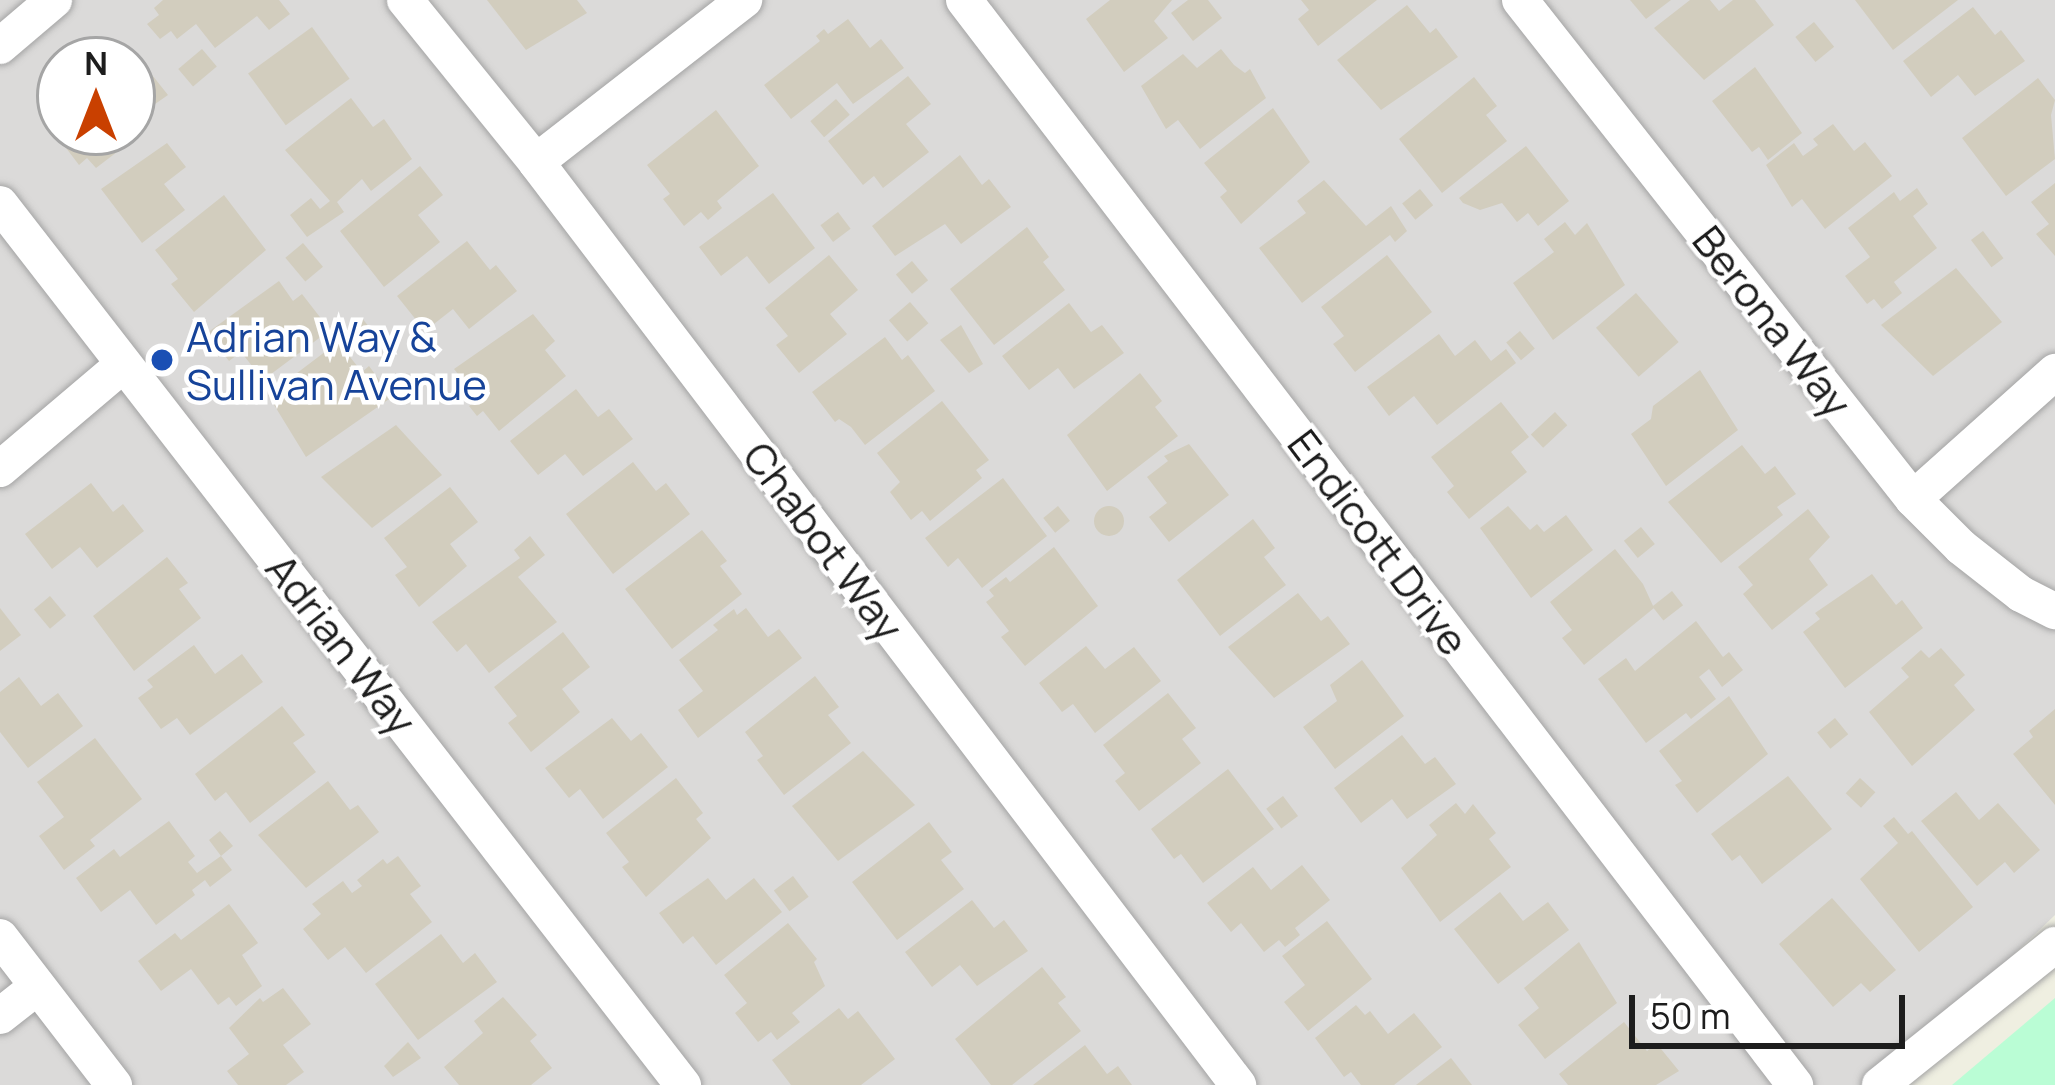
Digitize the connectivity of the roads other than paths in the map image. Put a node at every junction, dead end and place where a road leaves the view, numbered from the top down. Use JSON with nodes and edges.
{"nodes":[{"id":1,"x":54,"y":0,"type":"edge"},
{"id":2,"x":405,"y":0,"type":"edge"},
{"id":3,"x":744,"y":0,"type":"edge"},
{"id":4,"x":964,"y":0,"type":"edge"},
{"id":5,"x":1520,"y":0,"type":"edge"},
{"id":6,"x":0,"y":46,"type":"edge"},
{"id":7,"x":536,"y":162,"type":"junction"},
{"id":8,"x":0,"y":203,"type":"edge"},
{"id":9,"x":124,"y":364,"type":"junction"},
{"id":10,"x":2055,"y":372,"type":"edge"},
{"id":11,"x":0,"y":469,"type":"edge"},
{"id":12,"x":1912,"y":499,"type":"junction"},
{"id":13,"x":2055,"y":611,"type":"edge"},
{"id":14,"x":0,"y":937,"type":"edge"},
{"id":15,"x":2055,"y":945,"type":"edge"},
{"id":16,"x":37,"y":987,"type":"junction"},
{"id":17,"x":0,"y":1016,"type":"edge"},
{"id":18,"x":114,"y":1085,"type":"edge"},
{"id":19,"x":683,"y":1085,"type":"edge"},
{"id":20,"x":1238,"y":1085,"type":"edge"},
{"id":21,"x":1795,"y":1085,"type":"edge"},
{"id":22,"x":1880,"y":1085,"type":"edge"}],
"edges":[{"from":1,"to":6,"type":"street"},
{"from":2,"to":7,"type":"street","name":"Chabot Way"},
{"from":3,"to":7,"type":"street"},
{"from":4,"to":21,"type":"street","name":"Endicott Drive"},
{"from":5,"to":12,"type":"street","name":"Berona Way"},
{"from":7,"to":20,"type":"street","name":"Chabot Way"},
{"from":8,"to":9,"type":"street","name":"Adrian Way"},
{"from":9,"to":11,"type":"street"},
{"from":9,"to":19,"type":"street","name":"Adrian Way"},
{"from":10,"to":12,"type":"street"},
{"from":12,"to":13,"type":"street","name":"Berona Way"},
{"from":14,"to":16,"type":"street"},
{"from":15,"to":22,"type":"street"},
{"from":16,"to":17,"type":"street"},
{"from":16,"to":18,"type":"street"}]}
